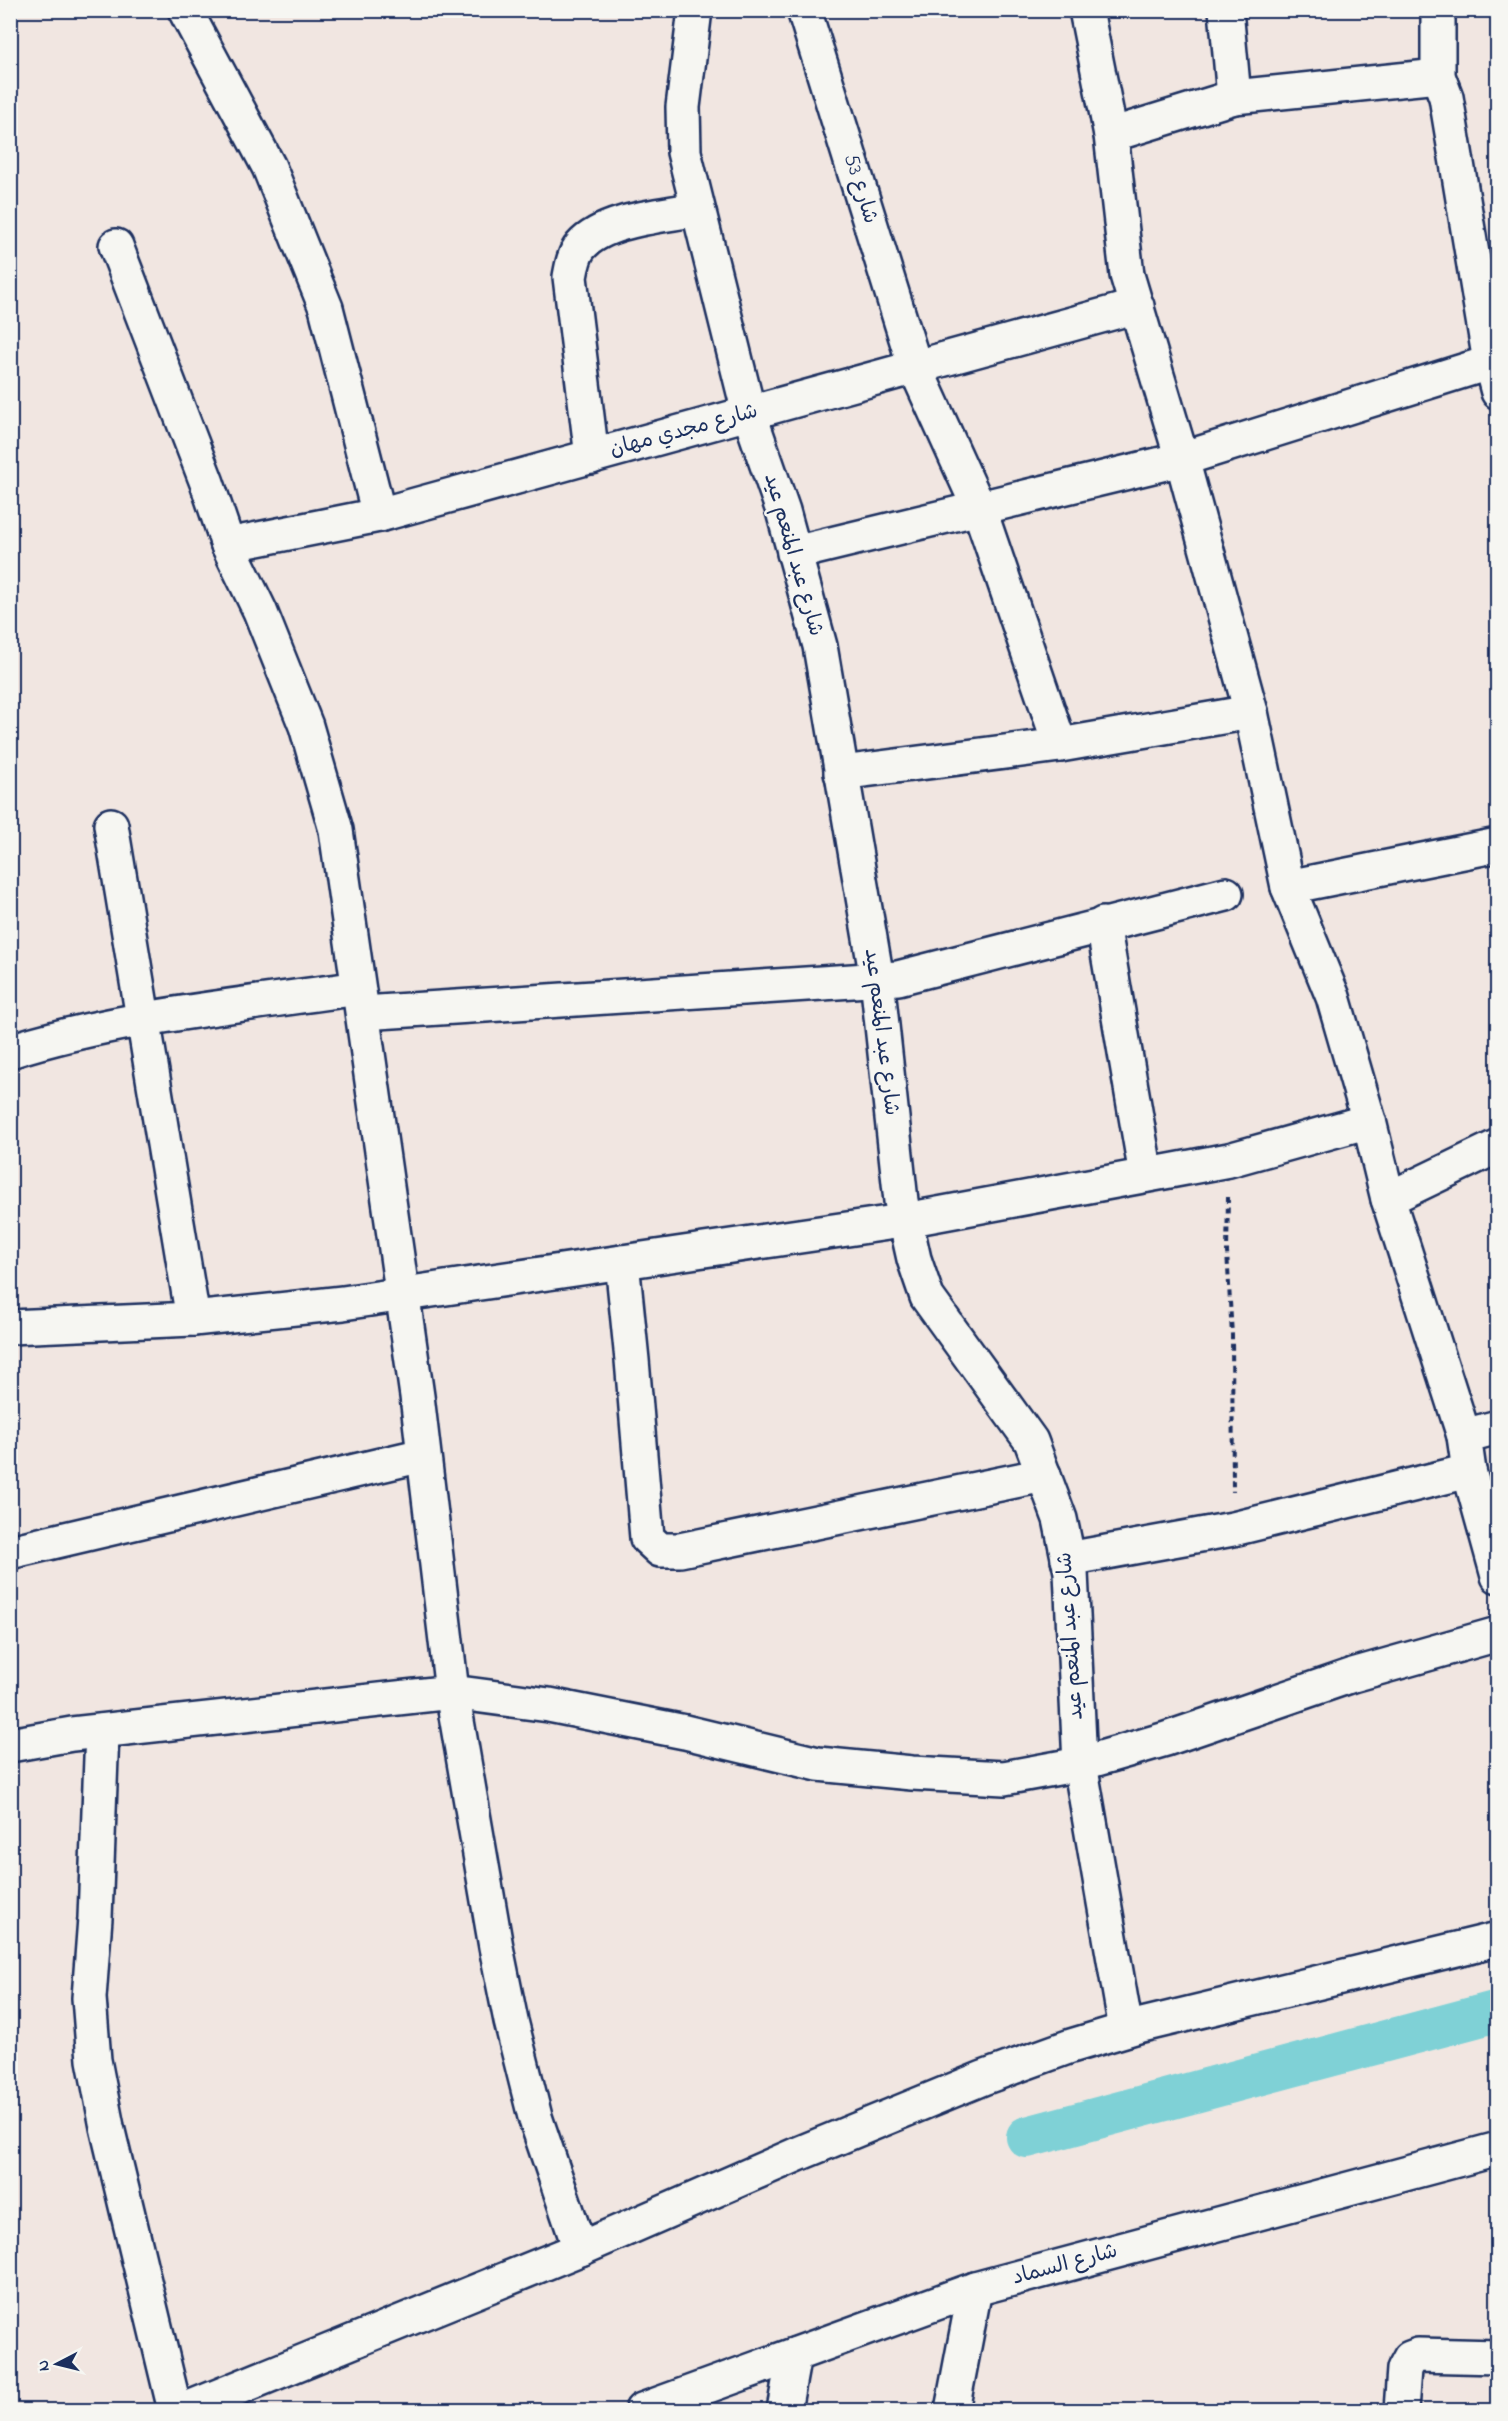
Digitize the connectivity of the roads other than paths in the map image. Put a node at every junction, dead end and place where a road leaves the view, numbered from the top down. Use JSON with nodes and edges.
{"nodes":[{"id":1,"x":185,"y":10,"type":"edge"},
{"id":2,"x":695,"y":10,"type":"edge"},
{"id":3,"x":804,"y":10,"type":"edge"},
{"id":4,"x":1086,"y":10,"type":"edge"},
{"id":5,"x":1226,"y":10,"type":"edge"},
{"id":6,"x":1438,"y":10,"type":"edge"},
{"id":7,"x":1438,"y":76,"type":"junction"},
{"id":8,"x":1234,"y":97,"type":"junction"},
{"id":9,"x":1111,"y":135,"type":"junction"},
{"id":10,"x":697,"y":209,"type":"junction"},
{"id":11,"x":117,"y":246,"type":"dead end"},
{"id":12,"x":1137,"y":306,"type":"junction"},
{"id":13,"x":915,"y":367,"type":"junction"},
{"id":14,"x":1495,"y":371,"type":"edge"},
{"id":15,"x":749,"y":413,"type":"junction"},
{"id":16,"x":592,"y":457,"type":"junction"},
{"id":17,"x":1182,"y":459,"type":"junction"},
{"id":18,"x":979,"y":508,"type":"junction"},
{"id":19,"x":379,"y":515,"type":"junction"},
{"id":20,"x":228,"y":545,"type":"junction"},
{"id":21,"x":794,"y":553,"type":"junction"},
{"id":22,"x":1251,"y":712,"type":"junction"},
{"id":23,"x":1059,"y":745,"type":"junction"},
{"id":24,"x":841,"y":774,"type":"junction"},
{"id":25,"x":111,"y":825,"type":"dead end"},
{"id":26,"x":1497,"y":845,"type":"edge"},
{"id":27,"x":1288,"y":887,"type":"junction"},
{"id":28,"x":1226,"y":894,"type":"dead end"},
{"id":29,"x":1103,"y":924,"type":"junction"},
{"id":30,"x":876,"y":979,"type":"junction"},
{"id":31,"x":361,"y":1000,"type":"junction"},
{"id":32,"x":144,"y":1020,"type":"junction"},
{"id":33,"x":10,"y":1051,"type":"edge"},
{"id":34,"x":1369,"y":1121,"type":"junction"},
{"id":35,"x":1497,"y":1146,"type":"edge"},
{"id":36,"x":1146,"y":1175,"type":"junction"},
{"id":37,"x":1388,"y":1199,"type":"junction"},
{"id":38,"x":905,"y":1220,"type":"junction"},
{"id":39,"x":622,"y":1262,"type":"junction"},
{"id":40,"x":402,"y":1295,"type":"junction"},
{"id":41,"x":193,"y":1319,"type":"junction"},
{"id":42,"x":10,"y":1328,"type":"edge"},
{"id":43,"x":1497,"y":1427,"type":"edge"},
{"id":44,"x":1464,"y":1436,"type":"junction"},
{"id":45,"x":423,"y":1455,"type":"junction"},
{"id":46,"x":1469,"y":1471,"type":"junction"},
{"id":47,"x":1044,"y":1475,"type":"junction"},
{"id":48,"x":10,"y":1552,"type":"edge"},
{"id":49,"x":1068,"y":1559,"type":"junction"},
{"id":50,"x":1497,"y":1576,"type":"edge"},
{"id":51,"x":1497,"y":1634,"type":"edge"},
{"id":52,"x":452,"y":1692,"type":"junction"},
{"id":53,"x":102,"y":1731,"type":"junction"},
{"id":54,"x":10,"y":1745,"type":"edge"},
{"id":55,"x":1080,"y":1764,"type":"junction"},
{"id":56,"x":1497,"y":1939,"type":"edge"},
{"id":57,"x":1126,"y":2029,"type":"junction"},
{"id":58,"x":1497,"y":2149,"type":"edge"},
{"id":59,"x":580,"y":2249,"type":"junction"},
{"id":60,"x":975,"y":2289,"type":"junction"},
{"id":61,"x":795,"y":2355,"type":"junction"},
{"id":62,"x":1497,"y":2357,"type":"edge"},
{"id":63,"x":175,"y":2410,"type":"edge"},
{"id":64,"x":184,"y":2410,"type":"edge"},
{"id":65,"x":642,"y":2410,"type":"edge"},
{"id":66,"x":784,"y":2410,"type":"edge"},
{"id":67,"x":952,"y":2410,"type":"edge"},
{"id":68,"x":1401,"y":2410,"type":"edge"}],
"edges":[{"from":1,"to":19,"type":"main road"},
{"from":2,"to":10,"type":"main road","name":"شارع عبد المنعم عيد"},
{"from":3,"to":13,"type":"main road","name":"شارع 53"},
{"from":4,"to":9,"type":"main road"},
{"from":5,"to":8,"type":"main road"},
{"from":6,"to":7,"type":"main road"},
{"from":7,"to":8,"type":"main road"},
{"from":7,"to":14,"type":"main road"},
{"from":8,"to":9,"type":"main road"},
{"from":9,"to":12,"type":"main road"},
{"from":10,"to":15,"type":"main road","name":"شارع عبد المنعم عيد"},
{"from":10,"to":16,"type":"main road"},
{"from":11,"to":20,"type":"main road"},
{"from":12,"to":13,"type":"main road","name":"شارع مجدي مهان"},
{"from":12,"to":17,"type":"main road"},
{"from":13,"to":15,"type":"main road","name":"شارع مجدي مهان"},
{"from":13,"to":18,"type":"main road","name":"شارع 53"},
{"from":14,"to":17,"type":"main road"},
{"from":15,"to":16,"type":"main road","name":"شارع مجدي مهان"},
{"from":15,"to":21,"type":"main road","name":"شارع عبد المنعم عيد"},
{"from":16,"to":19,"type":"main road","name":"شارع مجدي مهان"},
{"from":17,"to":18,"type":"main road"},
{"from":17,"to":22,"type":"main road"},
{"from":18,"to":21,"type":"main road"},
{"from":18,"to":23,"type":"main road","name":"شارع 53"},
{"from":19,"to":20,"type":"main road","name":"شارع مجدي مهان"},
{"from":20,"to":31,"type":"main road"},
{"from":21,"to":24,"type":"main road","name":"شارع عبد المنعم عيد"},
{"from":22,"to":23,"type":"main road"},
{"from":22,"to":27,"type":"main road"},
{"from":23,"to":24,"type":"main road"},
{"from":24,"to":30,"type":"main road","name":"شارع عبد المنعم عيد"},
{"from":25,"to":32,"type":"main road"},
{"from":26,"to":27,"type":"main road"},
{"from":27,"to":34,"type":"main road"},
{"from":28,"to":29,"type":"main road"},
{"from":29,"to":30,"type":"main road"},
{"from":29,"to":36,"type":"main road"},
{"from":30,"to":31,"type":"main road"},
{"from":30,"to":38,"type":"main road","name":"شارع عبد المنعم عيد"},
{"from":31,"to":32,"type":"main road"},
{"from":31,"to":40,"type":"main road"},
{"from":32,"to":33,"type":"main road"},
{"from":32,"to":41,"type":"main road"},
{"from":34,"to":36,"type":"main road"},
{"from":34,"to":37,"type":"main road"},
{"from":35,"to":37,"type":"main road"},
{"from":36,"to":38,"type":"main road"},
{"from":37,"to":44,"type":"main road"},
{"from":38,"to":39,"type":"main road"},
{"from":38,"to":47,"type":"main road","name":"شارع عبد المنعم عيد"},
{"from":39,"to":40,"type":"main road"},
{"from":39,"to":47,"type":"main road"},
{"from":40,"to":41,"type":"main road"},
{"from":40,"to":45,"type":"main road"},
{"from":41,"to":42,"type":"main road"},
{"from":43,"to":44,"type":"main road"},
{"from":44,"to":46,"type":"main road"},
{"from":45,"to":48,"type":"main road"},
{"from":45,"to":52,"type":"main road"},
{"from":46,"to":49,"type":"main road"},
{"from":46,"to":50,"type":"main road"},
{"from":47,"to":49,"type":"main road","name":"شارع عبد المنعم عيد"},
{"from":49,"to":55,"type":"main road","name":"شارع عبد المنعم عيد"},
{"from":51,"to":55,"type":"main road"},
{"from":52,"to":53,"type":"main road"},
{"from":52,"to":55,"type":"main road"},
{"from":52,"to":59,"type":"main road"},
{"from":53,"to":54,"type":"main road"},
{"from":53,"to":63,"type":"main road"},
{"from":55,"to":57,"type":"main road","name":"شارع عبد المنعم عيد"},
{"from":56,"to":57,"type":"main road"},
{"from":57,"to":59,"type":"main road"},
{"from":58,"to":60,"type":"main road","name":"شارع السماد"},
{"from":59,"to":64,"type":"main road"},
{"from":60,"to":61,"type":"main road","name":"شارع السماد"},
{"from":60,"to":67,"type":"main road"},
{"from":61,"to":65,"type":"main road","name":"شارع السماد"},
{"from":61,"to":66,"type":"main road"},
{"from":62,"to":68,"type":"main road"}]}
